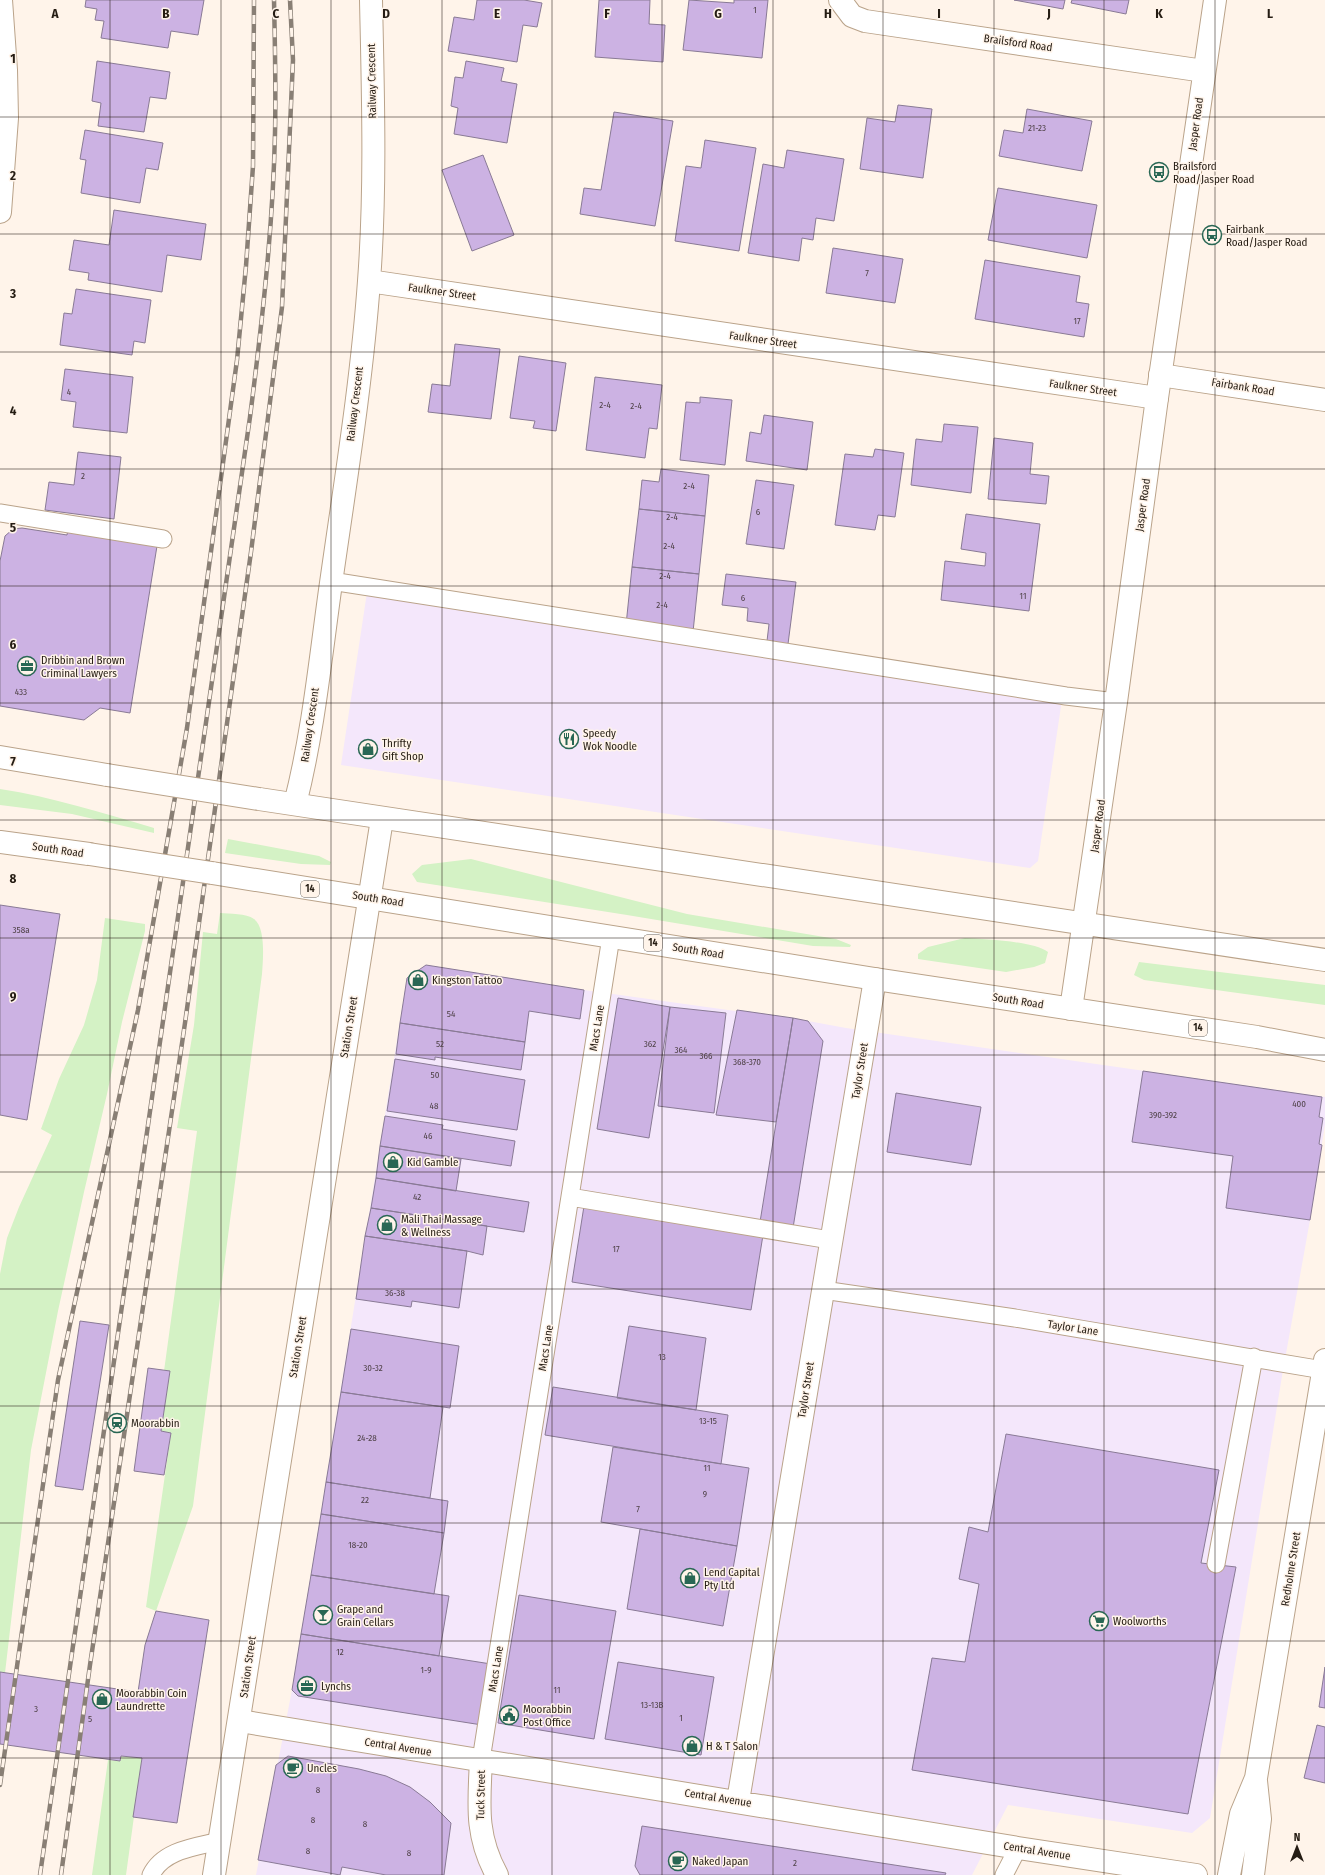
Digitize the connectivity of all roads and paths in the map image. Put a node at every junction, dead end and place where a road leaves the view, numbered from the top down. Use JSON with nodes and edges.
{"nodes":[{"id":1,"x":1,"y":0,"type":"edge"},
{"id":2,"x":371,"y":0,"type":"edge"},
{"id":3,"x":840,"y":0,"type":"edge"},
{"id":4,"x":1214,"y":0,"type":"edge"},
{"id":5,"x":1204,"y":71,"type":"junction"},
{"id":6,"x":0,"y":212,"type":"edge"},
{"id":7,"x":369,"y":281,"type":"junction"},
{"id":8,"x":1160,"y":375,"type":"junction"},
{"id":9,"x":1157,"y":398,"type":"junction"},
{"id":10,"x":1325,"y":400,"type":"edge"},
{"id":11,"x":0,"y":513,"type":"edge"},
{"id":12,"x":162,"y":539,"type":"dead end"},
{"id":13,"x":331,"y":581,"type":"junction"},
{"id":14,"x":1116,"y":702,"type":"junction"},
{"id":15,"x":0,"y":757,"type":"edge"},
{"id":16,"x":294,"y":804,"type":"junction"},
{"id":17,"x":382,"y":818,"type":"junction"},
{"id":18,"x":0,"y":842,"type":"edge"},
{"id":19,"x":369,"y":898,"type":"junction"},
{"id":20,"x":1084,"y":923,"type":"junction"},
{"id":21,"x":612,"y":937,"type":"junction"},
{"id":22,"x":1325,"y":960,"type":"edge"},
{"id":23,"x":875,"y":979,"type":"junction"},
{"id":24,"x":1071,"y":1009,"type":"junction"},
{"id":25,"x":1325,"y":1050,"type":"edge"},
{"id":26,"x":570,"y":1197,"type":"junction"},
{"id":27,"x":830,"y":1240,"type":"junction"},
{"id":28,"x":823,"y":1290,"type":"junction"},
{"id":29,"x":1254,"y":1357,"type":"junction"},
{"id":30,"x":1324,"y":1365,"type":"edge"},
{"id":31,"x":1216,"y":1564,"type":"dead end"},
{"id":32,"x":240,"y":1721,"type":"junction"},
{"id":33,"x":481,"y":1760,"type":"junction"},
{"id":34,"x":1256,"y":1778,"type":"junction"},
{"id":35,"x":738,"y":1801,"type":"junction"},
{"id":36,"x":220,"y":1841,"type":"junction"},
{"id":37,"x":1018,"y":1848,"type":"junction"},
{"id":38,"x":151,"y":1875,"type":"edge"},
{"id":39,"x":214,"y":1875,"type":"edge"},
{"id":40,"x":497,"y":1875,"type":"edge"},
{"id":41,"x":1004,"y":1875,"type":"edge"},
{"id":42,"x":1196,"y":1875,"type":"edge"},
{"id":43,"x":1228,"y":1875,"type":"edge"},
{"id":44,"x":1253,"y":1875,"type":"edge"}],
"edges":[{"from":1,"to":6,"type":"main road"},
{"from":2,"to":7,"type":"main road","name":"Railway Crescent"},
{"from":3,"to":5,"type":"main road","name":"Brailsford Road"},
{"from":4,"to":5,"type":"main road","name":"Jasper Road"},
{"from":5,"to":8,"type":"main road","name":"Jasper Road"},
{"from":7,"to":9,"type":"main road","name":"Faulkner Street"},
{"from":7,"to":13,"type":"main road","name":"Railway Crescent"},
{"from":8,"to":9,"type":"main road","name":"Jasper Road"},
{"from":8,"to":10,"type":"main road","name":"Fairbank Road"},
{"from":9,"to":14,"type":"main road","name":"Jasper Road"},
{"from":11,"to":12,"type":"lane"},
{"from":13,"to":14,"type":"lane"},
{"from":13,"to":16,"type":"main road","name":"Railway Crescent"},
{"from":14,"to":20,"type":"main road","name":"Jasper Road"},
{"from":15,"to":16,"type":"main road","bridge":true},
{"from":16,"to":17,"type":"main road"},
{"from":17,"to":19,"type":"main road","name":"Station Street"},
{"from":17,"to":20,"type":"main road"},
{"from":18,"to":19,"type":"main road","name":"South Road","number":"14","bridge":true},
{"from":19,"to":21,"type":"main road","name":"South Road","number":"14"},
{"from":19,"to":32,"type":"main road","name":"Station Street"},
{"from":20,"to":22,"type":"main road"},
{"from":20,"to":24,"type":"main road","name":"Jasper Road"},
{"from":21,"to":23,"type":"main road","name":"South Road","number":"14"},
{"from":21,"to":26,"type":"lane","name":"Macs Lane"},
{"from":23,"to":24,"type":"main road","name":"South Road","number":"14"},
{"from":23,"to":27,"type":"main road","name":"Taylor Street"},
{"from":24,"to":25,"type":"main road","name":"South Road","number":"14"},
{"from":26,"to":27,"type":"lane"},
{"from":26,"to":33,"type":"lane","name":"Macs Lane"},
{"from":27,"to":28,"type":"main road","name":"Taylor Street"},
{"from":28,"to":29,"type":"lane","name":"Taylor Lane"},
{"from":28,"to":35,"type":"main road","name":"Taylor Street"},
{"from":29,"to":30,"type":"lane","name":"Taylor Lane"},
{"from":29,"to":31,"type":"lane"},
{"from":30,"to":34,"type":"main road","name":"Redholme Street"},
{"from":32,"to":33,"type":"main road","name":"Central Avenue"},
{"from":32,"to":36,"type":"main road","name":"Station Street"},
{"from":33,"to":35,"type":"main road","name":"Central Avenue"},
{"from":33,"to":40,"type":"main road","name":"Tuck Street"},
{"from":34,"to":43,"type":"main road","name":"Redholme Street"},
{"from":34,"to":44,"type":"main road","name":"Redholme Street"},
{"from":35,"to":37,"type":"main road","name":"Central Avenue"},
{"from":36,"to":38,"type":"lane"},
{"from":36,"to":39,"type":"main road","name":"Station Street"},
{"from":37,"to":41,"type":"lane"},
{"from":37,"to":42,"type":"main road","name":"Central Avenue"}]}
